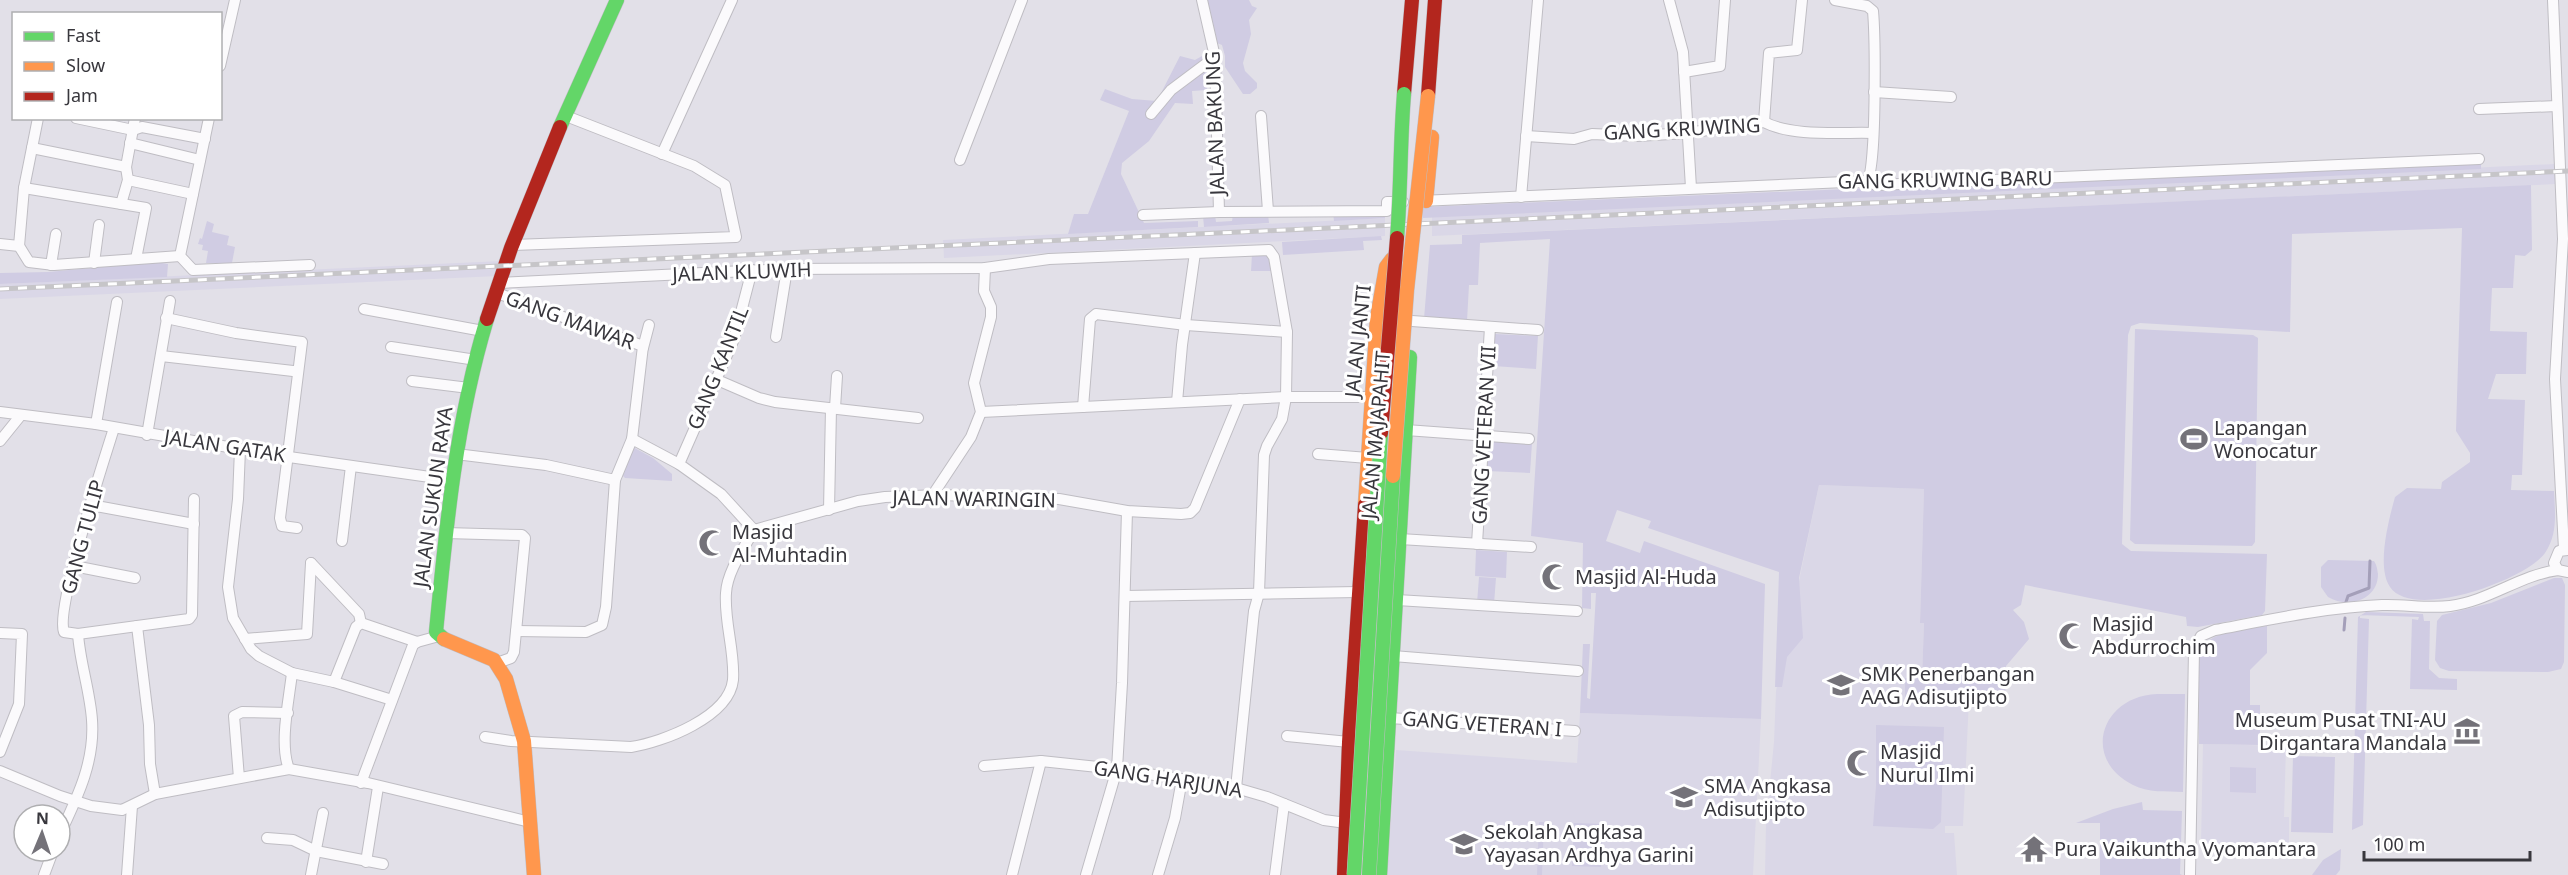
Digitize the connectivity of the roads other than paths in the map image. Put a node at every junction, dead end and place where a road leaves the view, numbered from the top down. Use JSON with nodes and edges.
{"nodes":[{"id":1,"x":235,"y":0,"type":"edge"},
{"id":2,"x":617,"y":0,"type":"edge"},
{"id":3,"x":732,"y":0,"type":"edge"},
{"id":4,"x":1022,"y":0,"type":"edge"},
{"id":5,"x":1202,"y":0,"type":"edge"},
{"id":6,"x":1404,"y":0,"type":"edge"},
{"id":7,"x":1412,"y":0,"type":"edge"},
{"id":8,"x":1424,"y":0,"type":"edge"},
{"id":9,"x":1435,"y":0,"type":"edge"},
{"id":10,"x":1443,"y":0,"type":"edge"},
{"id":11,"x":1538,"y":0,"type":"edge"},
{"id":12,"x":1669,"y":0,"type":"edge"},
{"id":13,"x":1725,"y":0,"type":"edge"},
{"id":14,"x":1802,"y":0,"type":"edge"},
{"id":15,"x":1835,"y":0,"type":"edge"},
{"id":16,"x":2553,"y":0,"type":"edge"},
{"id":17,"x":222,"y":57,"type":"edge"},
{"id":18,"x":1215,"y":57,"type":"junction"},
{"id":19,"x":1684,"y":72,"type":"junction"},
{"id":20,"x":1874,"y":92,"type":"junction"},
{"id":21,"x":1951,"y":97,"type":"dead end"},
{"id":22,"x":2479,"y":109,"type":"dead end"},
{"id":23,"x":1394,"y":111,"type":"junction"},
{"id":24,"x":1151,"y":114,"type":"dead end"},
{"id":25,"x":1434,"y":114,"type":"junction"},
{"id":26,"x":2561,"y":114,"type":"edge"},
{"id":27,"x":566,"y":116,"type":"junction"},
{"id":28,"x":1261,"y":116,"type":"dead end"},
{"id":29,"x":38,"y":120,"type":"edge"},
{"id":30,"x":209,"y":120,"type":"edge"},
{"id":31,"x":94,"y":121,"type":"edge"},
{"id":32,"x":1764,"y":122,"type":"junction"},
{"id":33,"x":134,"y":124,"type":"edge"},
{"id":34,"x":1688,"y":133,"type":"junction"},
{"id":35,"x":1874,"y":133,"type":"junction"},
{"id":36,"x":1526,"y":136,"type":"junction"},
{"id":37,"x":205,"y":140,"type":"junction"},
{"id":38,"x":130,"y":143,"type":"junction"},
{"id":39,"x":32,"y":148,"type":"junction"},
{"id":40,"x":662,"y":154,"type":"junction"},
{"id":41,"x":2479,"y":159,"type":"dead end"},
{"id":42,"x":200,"y":160,"type":"junction"},
{"id":43,"x":960,"y":160,"type":"dead end"},
{"id":44,"x":126,"y":167,"type":"junction"},
{"id":45,"x":128,"y":180,"type":"junction"},
{"id":46,"x":1867,"y":181,"type":"junction"},
{"id":47,"x":24,"y":188,"type":"junction"},
{"id":48,"x":1691,"y":188,"type":"junction"},
{"id":49,"x":193,"y":194,"type":"junction"},
{"id":50,"x":1521,"y":196,"type":"junction"},
{"id":51,"x":1405,"y":199,"type":"junction"},
{"id":52,"x":1426,"y":201,"type":"junction"},
{"id":53,"x":120,"y":204,"type":"junction"},
{"id":54,"x":1219,"y":212,"type":"junction"},
{"id":55,"x":1268,"y":212,"type":"junction"},
{"id":56,"x":1143,"y":215,"type":"dead end"},
{"id":57,"x":99,"y":225,"type":"dead end"},
{"id":58,"x":56,"y":234,"type":"dead end"},
{"id":59,"x":0,"y":244,"type":"edge"},
{"id":60,"x":513,"y":245,"type":"junction"},
{"id":61,"x":19,"y":246,"type":"junction"},
{"id":62,"x":1195,"y":253,"type":"junction"},
{"id":63,"x":180,"y":256,"type":"junction"},
{"id":64,"x":136,"y":260,"type":"junction"},
{"id":65,"x":94,"y":263,"type":"junction"},
{"id":66,"x":51,"y":265,"type":"junction"},
{"id":67,"x":310,"y":265,"type":"dead end"},
{"id":68,"x":985,"y":268,"type":"junction"},
{"id":69,"x":787,"y":269,"type":"junction"},
{"id":70,"x":752,"y":270,"type":"junction"},
{"id":71,"x":498,"y":288,"type":"junction"},
{"id":72,"x":170,"y":301,"type":"dead end"},
{"id":73,"x":117,"y":302,"type":"dead end"},
{"id":74,"x":364,"y":309,"type":"dead end"},
{"id":75,"x":166,"y":318,"type":"junction"},
{"id":76,"x":1377,"y":318,"type":"junction"},
{"id":77,"x":1412,"y":321,"type":"junction"},
{"id":78,"x":649,"y":325,"type":"dead end"},
{"id":79,"x":1186,"y":325,"type":"junction"},
{"id":80,"x":1490,"y":327,"type":"junction"},
{"id":81,"x":1538,"y":330,"type":"dead end"},
{"id":82,"x":483,"y":331,"type":"junction"},
{"id":83,"x":1287,"y":332,"type":"junction"},
{"id":84,"x":776,"y":337,"type":"dead end"},
{"id":85,"x":391,"y":347,"type":"dead end"},
{"id":86,"x":643,"y":347,"type":"junction"},
{"id":87,"x":161,"y":356,"type":"junction"},
{"id":88,"x":476,"y":360,"type":"junction"},
{"id":89,"x":293,"y":371,"type":"dead end"},
{"id":90,"x":837,"y":376,"type":"dead end"},
{"id":91,"x":715,"y":379,"type":"junction"},
{"id":92,"x":412,"y":381,"type":"dead end"},
{"id":93,"x":469,"y":388,"type":"junction"},
{"id":94,"x":1286,"y":397,"type":"junction"},
{"id":95,"x":1372,"y":397,"type":"junction"},
{"id":96,"x":1240,"y":399,"type":"junction"},
{"id":97,"x":1177,"y":402,"type":"junction"},
{"id":98,"x":1083,"y":407,"type":"junction"},
{"id":99,"x":833,"y":408,"type":"junction"},
{"id":100,"x":0,"y":412,"type":"edge"},
{"id":101,"x":981,"y":412,"type":"junction"},
{"id":102,"x":21,"y":415,"type":"junction"},
{"id":103,"x":918,"y":418,"type":"dead end"},
{"id":104,"x":96,"y":424,"type":"junction"},
{"id":105,"x":114,"y":428,"type":"junction"},
{"id":106,"x":1407,"y":430,"type":"junction"},
{"id":107,"x":147,"y":435,"type":"junction"},
{"id":108,"x":1484,"y":436,"type":"junction"},
{"id":109,"x":632,"y":439,"type":"junction"},
{"id":110,"x":1529,"y":439,"type":"dead end"},
{"id":111,"x":0,"y":441,"type":"edge"},
{"id":112,"x":240,"y":449,"type":"junction"},
{"id":113,"x":456,"y":454,"type":"junction"},
{"id":114,"x":1318,"y":454,"type":"dead end"},
{"id":115,"x":288,"y":456,"type":"junction"},
{"id":116,"x":1368,"y":458,"type":"junction"},
{"id":117,"x":679,"y":464,"type":"junction"},
{"id":118,"x":351,"y":466,"type":"junction"},
{"id":119,"x":451,"y":480,"type":"junction"},
{"id":120,"x":615,"y":480,"type":"junction"},
{"id":121,"x":932,"y":496,"type":"junction"},
{"id":122,"x":194,"y":499,"type":"dead end"},
{"id":123,"x":91,"y":505,"type":"junction"},
{"id":124,"x":829,"y":510,"type":"junction"},
{"id":125,"x":1127,"y":511,"type":"junction"},
{"id":126,"x":194,"y":524,"type":"junction"},
{"id":127,"x":1362,"y":526,"type":"junction"},
{"id":128,"x":297,"y":528,"type":"dead end"},
{"id":129,"x":754,"y":530,"type":"junction"},
{"id":130,"x":445,"y":532,"type":"junction"},
{"id":131,"x":1401,"y":534,"type":"junction"},
{"id":132,"x":342,"y":541,"type":"dead end"},
{"id":133,"x":1478,"y":544,"type":"junction"},
{"id":134,"x":1532,"y":547,"type":"dead end"},
{"id":135,"x":2567,"y":549,"type":"edge"},
{"id":136,"x":2554,"y":558,"type":"junction"},
{"id":137,"x":74,"y":566,"type":"junction"},
{"id":138,"x":2563,"y":571,"type":"edge"},
{"id":139,"x":2540,"y":573,"type":"junction"},
{"id":140,"x":135,"y":578,"type":"dead end"},
{"id":141,"x":1358,"y":592,"type":"junction"},
{"id":142,"x":1259,"y":593,"type":"junction"},
{"id":143,"x":1125,"y":596,"type":"junction"},
{"id":144,"x":1397,"y":600,"type":"junction"},
{"id":145,"x":1577,"y":611,"type":"dead end"},
{"id":146,"x":361,"y":623,"type":"junction"},
{"id":147,"x":137,"y":626,"type":"junction"},
{"id":148,"x":516,"y":631,"type":"junction"},
{"id":149,"x":0,"y":633,"type":"edge"},
{"id":150,"x":78,"y":634,"type":"junction"},
{"id":151,"x":439,"y":636,"type":"junction"},
{"id":152,"x":245,"y":639,"type":"junction"},
{"id":153,"x":417,"y":642,"type":"junction"},
{"id":154,"x":1393,"y":656,"type":"junction"},
{"id":155,"x":497,"y":663,"type":"junction"},
{"id":156,"x":1578,"y":671,"type":"dead end"},
{"id":157,"x":292,"y":673,"type":"junction"},
{"id":158,"x":334,"y":682,"type":"junction"},
{"id":159,"x":392,"y":700,"type":"junction"},
{"id":160,"x":288,"y":713,"type":"junction"},
{"id":161,"x":1390,"y":718,"type":"junction"},
{"id":162,"x":1575,"y":731,"type":"dead end"},
{"id":163,"x":1287,"y":736,"type":"dead end"},
{"id":164,"x":485,"y":737,"type":"dead end"},
{"id":165,"x":524,"y":741,"type":"junction"},
{"id":166,"x":1349,"y":742,"type":"junction"},
{"id":167,"x":0,"y":752,"type":"edge"},
{"id":168,"x":1041,"y":761,"type":"junction"},
{"id":169,"x":984,"y":766,"type":"dead end"},
{"id":170,"x":289,"y":769,"type":"junction"},
{"id":171,"x":1117,"y":769,"type":"junction"},
{"id":172,"x":0,"y":771,"type":"edge"},
{"id":173,"x":238,"y":778,"type":"junction"},
{"id":174,"x":1182,"y":779,"type":"junction"},
{"id":175,"x":361,"y":783,"type":"junction"},
{"id":176,"x":378,"y":787,"type":"junction"},
{"id":177,"x":1236,"y":788,"type":"junction"},
{"id":178,"x":155,"y":794,"type":"junction"},
{"id":179,"x":77,"y":801,"type":"junction"},
{"id":180,"x":1284,"y":804,"type":"junction"},
{"id":181,"x":132,"y":806,"type":"junction"},
{"id":182,"x":72,"y":811,"type":"edge"},
{"id":183,"x":323,"y":813,"type":"dead end"},
{"id":184,"x":530,"y":822,"type":"junction"},
{"id":185,"x":1346,"y":823,"type":"junction"},
{"id":186,"x":267,"y":838,"type":"dead end"},
{"id":187,"x":316,"y":851,"type":"junction"},
{"id":188,"x":366,"y":862,"type":"junction"},
{"id":189,"x":383,"y":864,"type":"dead end"},
{"id":190,"x":127,"y":875,"type":"edge"},
{"id":191,"x":311,"y":875,"type":"edge"},
{"id":192,"x":534,"y":875,"type":"edge"},
{"id":193,"x":1012,"y":875,"type":"edge"},
{"id":194,"x":1086,"y":875,"type":"edge"},
{"id":195,"x":1158,"y":875,"type":"edge"},
{"id":196,"x":1275,"y":875,"type":"edge"},
{"id":197,"x":1344,"y":875,"type":"edge"},
{"id":198,"x":1354,"y":875,"type":"edge"},
{"id":199,"x":1369,"y":875,"type":"edge"},
{"id":200,"x":1380,"y":875,"type":"edge"},
{"id":201,"x":2190,"y":875,"type":"edge"}],
"edges":[{"from":1,"to":17,"type":"street"},
{"from":2,"to":27,"type":"main road","name":"JALAN SUKUN RAYA"},
{"from":3,"to":40,"type":"street"},
{"from":4,"to":43,"type":"street"},
{"from":5,"to":18,"type":"street","name":"JALAN BAKUNG"},
{"from":6,"to":23,"type":"main road"},
{"from":7,"to":51,"type":"main road","name":"JALAN MAJAPAHIT","bridge":true},
{"from":8,"to":51,"type":"main road","name":"JALAN MAJAPAHIT","bridge":true},
{"from":9,"to":199,"type":"main road","name":"JALAN MAJAPAHIT","bridge":true},
{"from":10,"to":25,"type":"main road"},
{"from":11,"to":36,"type":"street"},
{"from":12,"to":19,"type":"street"},
{"from":13,"to":19,"type":"street"},
{"from":14,"to":32,"type":"street"},
{"from":15,"to":20,"type":"street"},
{"from":16,"to":26,"type":"street"},
{"from":18,"to":24,"type":"street"},
{"from":18,"to":54,"type":"street","name":"JALAN BAKUNG"},
{"from":19,"to":34,"type":"street"},
{"from":20,"to":21,"type":"street"},
{"from":20,"to":35,"type":"street"},
{"from":22,"to":26,"type":"street"},
{"from":23,"to":25,"type":"main road"},
{"from":23,"to":51,"type":"main road"},
{"from":25,"to":51,"type":"main road"},
{"from":25,"to":52,"type":"main road"},
{"from":26,"to":135,"type":"street"},
{"from":27,"to":40,"type":"street"},
{"from":27,"to":60,"type":"main road","name":"JALAN SUKUN RAYA"},
{"from":28,"to":55,"type":"street"},
{"from":29,"to":39,"type":"street"},
{"from":30,"to":37,"type":"street"},
{"from":31,"to":33,"type":"street"},
{"from":32,"to":34,"type":"street","name":"GANG KRUWING"},
{"from":32,"to":35,"type":"street","name":"GANG KRUWING"},
{"from":33,"to":37,"type":"street"},
{"from":33,"to":38,"type":"street"},
{"from":34,"to":36,"type":"street","name":"GANG KRUWING"},
{"from":34,"to":48,"type":"street"},
{"from":35,"to":46,"type":"street"},
{"from":36,"to":50,"type":"street"},
{"from":37,"to":42,"type":"street"},
{"from":38,"to":42,"type":"street"},
{"from":38,"to":44,"type":"street"},
{"from":39,"to":44,"type":"street"},
{"from":39,"to":47,"type":"street"},
{"from":40,"to":60,"type":"street"},
{"from":41,"to":46,"type":"street","name":"GANG KRUWING BARU"},
{"from":42,"to":49,"type":"street"},
{"from":44,"to":45,"type":"street"},
{"from":45,"to":49,"type":"street"},
{"from":45,"to":53,"type":"street"},
{"from":46,"to":48,"type":"street","name":"GANG KRUWING BARU"},
{"from":47,"to":53,"type":"street"},
{"from":47,"to":61,"type":"street"},
{"from":48,"to":50,"type":"street","name":"GANG KRUWING BARU"},
{"from":49,"to":63,"type":"street"},
{"from":50,"to":52,"type":"street","name":"GANG KRUWING BARU"},
{"from":51,"to":52,"type":"street","name":"GANG KRUWING BARU"},
{"from":51,"to":55,"type":"street","name":"GANG KRUWING BARU"},
{"from":51,"to":198,"type":"main road","name":"JALAN MAJAPAHIT","bridge":true},
{"from":53,"to":64,"type":"street"},
{"from":54,"to":55,"type":"street"},
{"from":54,"to":56,"type":"street"},
{"from":57,"to":65,"type":"street"},
{"from":58,"to":66,"type":"street"},
{"from":59,"to":61,"type":"street"},
{"from":60,"to":71,"type":"main road","name":"JALAN SUKUN RAYA"},
{"from":61,"to":66,"type":"street"},
{"from":62,"to":68,"type":"street","name":"JALAN KLUWIH"},
{"from":62,"to":79,"type":"street"},
{"from":62,"to":83,"type":"street"},
{"from":63,"to":64,"type":"street"},
{"from":63,"to":67,"type":"street"},
{"from":64,"to":65,"type":"street"},
{"from":65,"to":66,"type":"street"},
{"from":68,"to":69,"type":"street","name":"JALAN KLUWIH"},
{"from":68,"to":101,"type":"street"},
{"from":69,"to":70,"type":"street","name":"JALAN KLUWIH"},
{"from":69,"to":84,"type":"street"},
{"from":70,"to":71,"type":"street","name":"JALAN KLUWIH"},
{"from":70,"to":91,"type":"street","name":"GANG KANTIL"},
{"from":71,"to":82,"type":"main road","name":"JALAN SUKUN RAYA"},
{"from":71,"to":86,"type":"street","name":"GANG MAWAR"},
{"from":72,"to":75,"type":"street"},
{"from":73,"to":104,"type":"street"},
{"from":74,"to":82,"type":"street"},
{"from":75,"to":87,"type":"street"},
{"from":75,"to":115,"type":"street"},
{"from":76,"to":77,"type":"main road"},
{"from":76,"to":77,"type":"main road","name":"JALAN JANTI"},
{"from":76,"to":95,"type":"main road","name":"JALAN JANTI"},
{"from":77,"to":80,"type":"street"},
{"from":77,"to":106,"type":"main road","name":"JALAN JANTI"},
{"from":78,"to":86,"type":"street"},
{"from":79,"to":83,"type":"street"},
{"from":79,"to":97,"type":"street"},
{"from":79,"to":98,"type":"street"},
{"from":80,"to":81,"type":"street"},
{"from":80,"to":108,"type":"street","name":"GANG VETERAN VII"},
{"from":82,"to":88,"type":"main road","name":"JALAN SUKUN RAYA"},
{"from":83,"to":94,"type":"street"},
{"from":85,"to":88,"type":"street"},
{"from":86,"to":109,"type":"street"},
{"from":87,"to":89,"type":"street"},
{"from":87,"to":107,"type":"street"},
{"from":88,"to":93,"type":"main road","name":"JALAN SUKUN RAYA"},
{"from":90,"to":99,"type":"street"},
{"from":91,"to":99,"type":"street"},
{"from":91,"to":117,"type":"street","name":"GANG KANTIL"},
{"from":92,"to":93,"type":"street"},
{"from":93,"to":113,"type":"main road","name":"JALAN SUKUN RAYA"},
{"from":94,"to":95,"type":"street"},
{"from":94,"to":96,"type":"street"},
{"from":94,"to":142,"type":"street"},
{"from":95,"to":116,"type":"main road","name":"JALAN JANTI"},
{"from":96,"to":97,"type":"street"},
{"from":96,"to":125,"type":"street","name":"JALAN WARINGIN"},
{"from":97,"to":98,"type":"street"},
{"from":98,"to":101,"type":"street"},
{"from":99,"to":103,"type":"street"},
{"from":99,"to":124,"type":"street"},
{"from":100,"to":102,"type":"street","name":"JALAN GATAK"},
{"from":101,"to":121,"type":"street"},
{"from":102,"to":104,"type":"street","name":"JALAN GATAK"},
{"from":102,"to":111,"type":"street"},
{"from":104,"to":105,"type":"street","name":"JALAN GATAK"},
{"from":105,"to":107,"type":"street","name":"JALAN GATAK"},
{"from":105,"to":123,"type":"street","name":"GANG TULIP"},
{"from":106,"to":108,"type":"street"},
{"from":106,"to":131,"type":"main road","name":"JALAN JANTI"},
{"from":107,"to":112,"type":"street","name":"JALAN GATAK"},
{"from":108,"to":110,"type":"street"},
{"from":108,"to":133,"type":"street","name":"GANG VETERAN VII"},
{"from":109,"to":117,"type":"street"},
{"from":109,"to":120,"type":"street"},
{"from":112,"to":115,"type":"street","name":"JALAN GATAK"},
{"from":112,"to":152,"type":"street"},
{"from":113,"to":119,"type":"main road","name":"JALAN SUKUN RAYA"},
{"from":113,"to":120,"type":"street"},
{"from":114,"to":116,"type":"street"},
{"from":115,"to":118,"type":"street","name":"JALAN GATAK"},
{"from":115,"to":128,"type":"street"},
{"from":116,"to":127,"type":"main road","name":"JALAN JANTI"},
{"from":117,"to":129,"type":"street"},
{"from":118,"to":119,"type":"street","name":"JALAN GATAK"},
{"from":118,"to":132,"type":"street"},
{"from":119,"to":130,"type":"main road","name":"JALAN SUKUN RAYA"},
{"from":120,"to":148,"type":"street"},
{"from":121,"to":124,"type":"street","name":"JALAN WARINGIN"},
{"from":121,"to":125,"type":"street","name":"JALAN WARINGIN"},
{"from":122,"to":126,"type":"street"},
{"from":123,"to":126,"type":"street"},
{"from":123,"to":137,"type":"street","name":"GANG TULIP"},
{"from":124,"to":129,"type":"street","name":"JALAN WARINGIN"},
{"from":125,"to":143,"type":"street"},
{"from":126,"to":147,"type":"street"},
{"from":127,"to":131,"type":"main road"},
{"from":127,"to":141,"type":"main road","name":"JALAN JANTI"},
{"from":129,"to":165,"type":"street"},
{"from":130,"to":148,"type":"street"},
{"from":130,"to":151,"type":"main road","name":"JALAN SUKUN RAYA"},
{"from":131,"to":133,"type":"street"},
{"from":131,"to":144,"type":"main road","name":"JALAN JANTI"},
{"from":133,"to":134,"type":"street"},
{"from":135,"to":136,"type":"street"},
{"from":136,"to":138,"type":"street"},
{"from":136,"to":139,"type":"street"},
{"from":137,"to":140,"type":"street"},
{"from":137,"to":150,"type":"street","name":"GANG TULIP"},
{"from":138,"to":139,"type":"street"},
{"from":139,"to":201,"type":"street"},
{"from":141,"to":142,"type":"street"},
{"from":141,"to":166,"type":"main road","name":"JALAN JANTI"},
{"from":142,"to":143,"type":"street"},
{"from":142,"to":177,"type":"street"},
{"from":143,"to":171,"type":"street"},
{"from":144,"to":145,"type":"street"},
{"from":144,"to":154,"type":"main road","name":"JALAN JANTI"},
{"from":146,"to":152,"type":"street"},
{"from":146,"to":153,"type":"street"},
{"from":146,"to":158,"type":"street"},
{"from":147,"to":150,"type":"street"},
{"from":147,"to":178,"type":"street"},
{"from":148,"to":155,"type":"street"},
{"from":149,"to":167,"type":"street"},
{"from":150,"to":179,"type":"street"},
{"from":151,"to":153,"type":"street"},
{"from":151,"to":155,"type":"main road"},
{"from":152,"to":157,"type":"street"},
{"from":153,"to":159,"type":"street"},
{"from":154,"to":156,"type":"street"},
{"from":154,"to":161,"type":"main road","name":"JALAN JANTI"},
{"from":155,"to":165,"type":"main road"},
{"from":157,"to":158,"type":"street"},
{"from":157,"to":160,"type":"street"},
{"from":158,"to":159,"type":"street"},
{"from":159,"to":175,"type":"street"},
{"from":160,"to":170,"type":"street"},
{"from":160,"to":173,"type":"street"},
{"from":161,"to":162,"type":"street","name":"GANG VETERAN I"},
{"from":161,"to":200,"type":"main road","name":"JALAN JANTI"},
{"from":163,"to":166,"type":"street"},
{"from":164,"to":165,"type":"street"},
{"from":165,"to":184,"type":"main road"},
{"from":166,"to":185,"type":"main road","name":"JALAN JANTI"},
{"from":168,"to":169,"type":"street","name":"GANG HARJUNA"},
{"from":168,"to":171,"type":"street","name":"GANG HARJUNA"},
{"from":168,"to":193,"type":"street"},
{"from":170,"to":173,"type":"street"},
{"from":170,"to":175,"type":"street"},
{"from":171,"to":174,"type":"street","name":"GANG HARJUNA"},
{"from":171,"to":194,"type":"street"},
{"from":172,"to":179,"type":"street"},
{"from":173,"to":178,"type":"street"},
{"from":174,"to":177,"type":"street","name":"GANG HARJUNA"},
{"from":174,"to":195,"type":"street"},
{"from":175,"to":176,"type":"street"},
{"from":176,"to":184,"type":"street"},
{"from":176,"to":188,"type":"street"},
{"from":177,"to":180,"type":"street","name":"GANG HARJUNA"},
{"from":178,"to":181,"type":"street"},
{"from":179,"to":181,"type":"street"},
{"from":179,"to":182,"type":"street"},
{"from":180,"to":185,"type":"street","name":"GANG HARJUNA"},
{"from":180,"to":196,"type":"street"},
{"from":181,"to":190,"type":"street"},
{"from":183,"to":187,"type":"street"},
{"from":184,"to":192,"type":"main road"},
{"from":185,"to":197,"type":"main road","name":"JALAN JANTI"},
{"from":186,"to":187,"type":"street"},
{"from":187,"to":188,"type":"street"},
{"from":187,"to":191,"type":"street"},
{"from":188,"to":189,"type":"street"}]}
